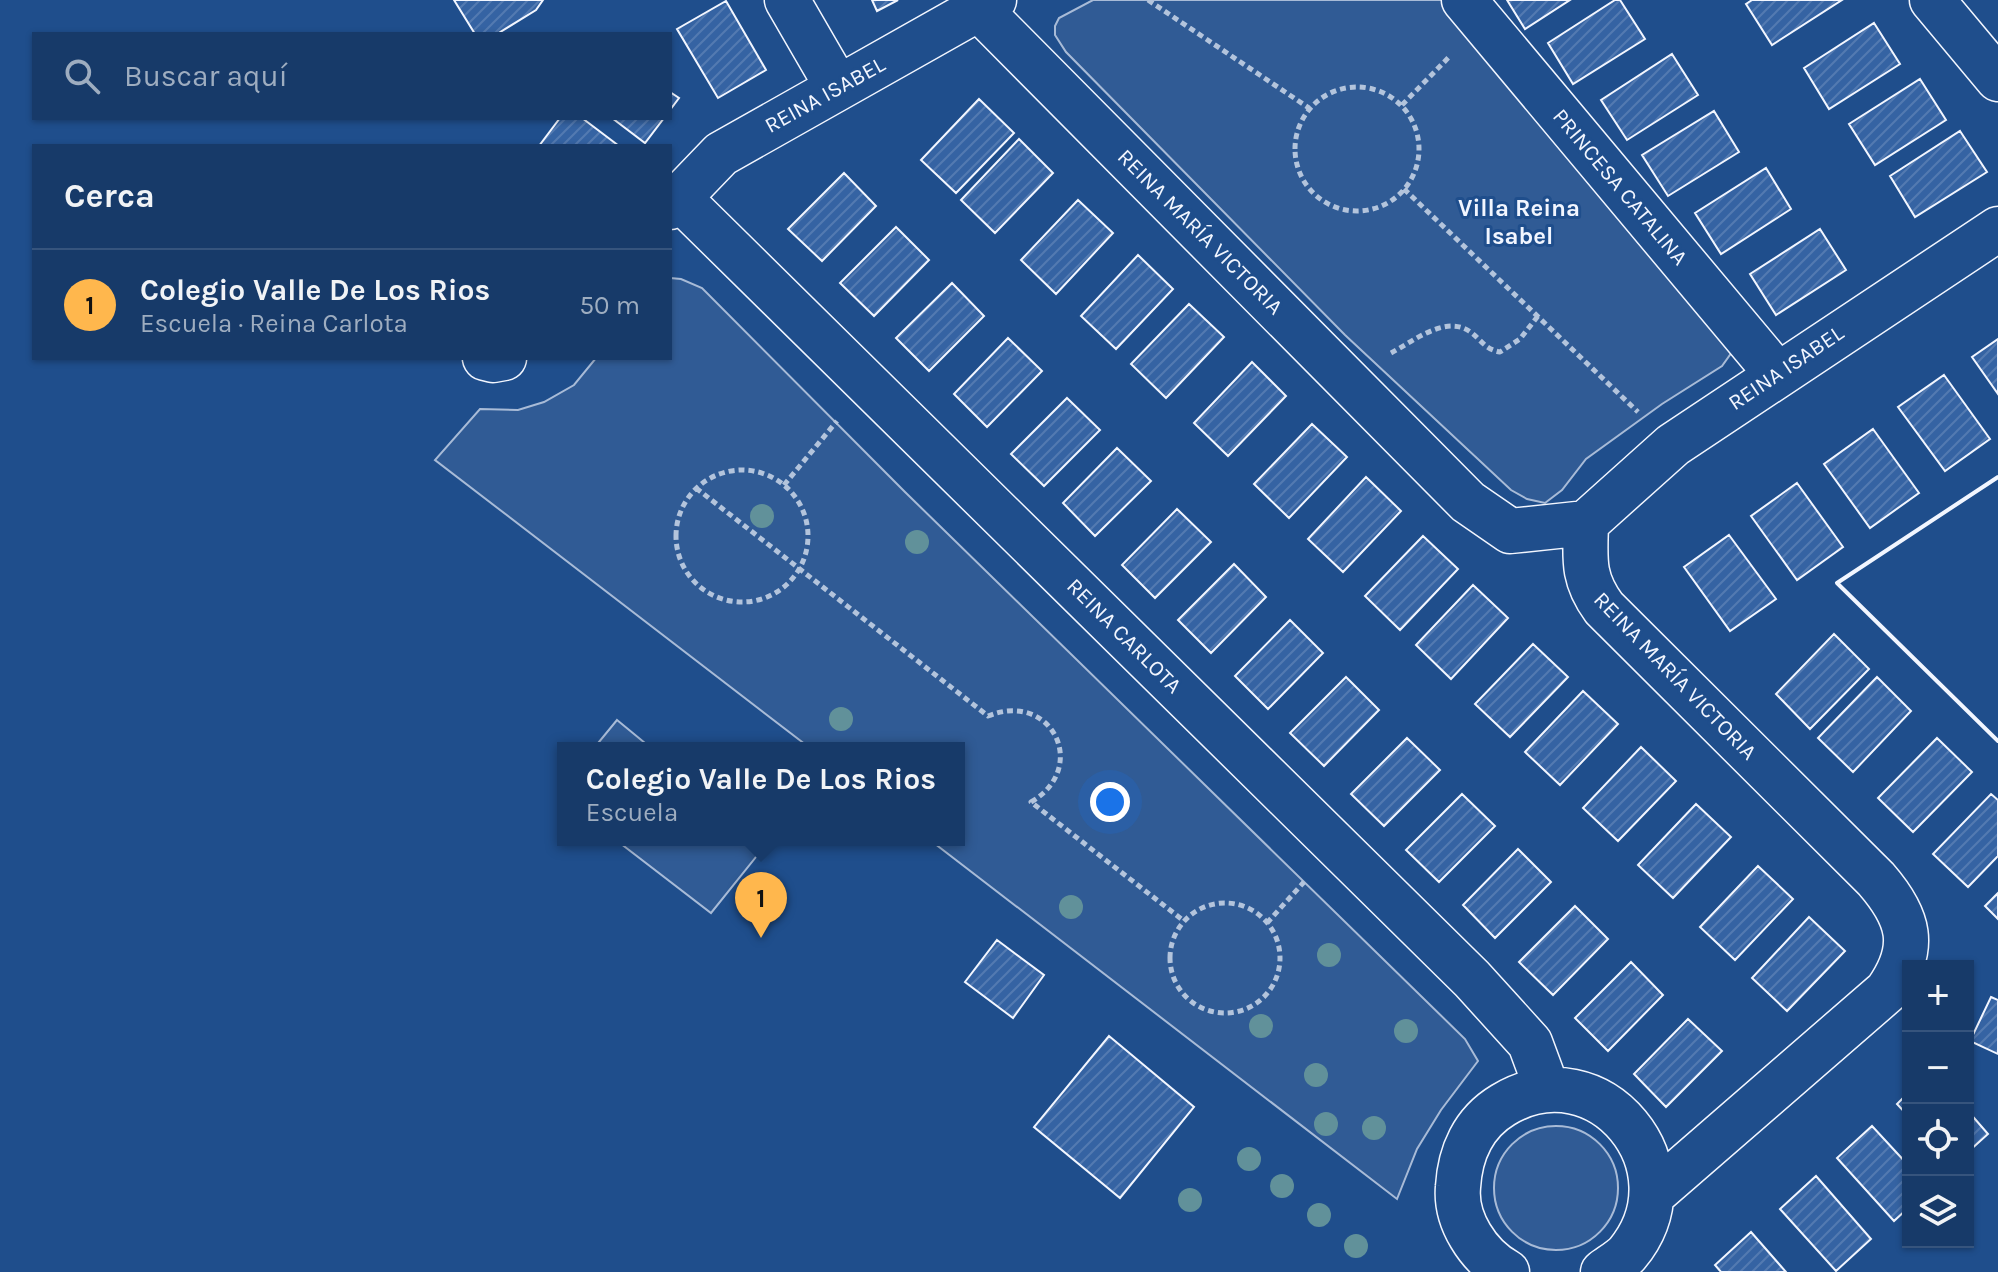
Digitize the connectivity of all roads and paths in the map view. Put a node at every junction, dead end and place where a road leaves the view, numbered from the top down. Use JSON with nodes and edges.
{"nodes":[{"id":1,"x":787,"y":0,"type":"edge"},
{"id":2,"x":1148,"y":0,"type":"edge"},
{"id":3,"x":1932,"y":0,"type":"edge"},
{"id":4,"x":986,"y":4,"type":"edge"},
{"id":5,"x":1473,"y":12,"type":"edge"},
{"id":6,"x":1998,"y":79,"type":"edge"},
{"id":7,"x":838,"y":88,"type":"junction"},
{"id":8,"x":1402,"y":105,"type":"junction"},
{"id":9,"x":1309,"y":108,"type":"junction"},
{"id":10,"x":1404,"y":189,"type":"junction"},
{"id":11,"x":674,"y":202,"type":"edge"},
{"id":12,"x":1998,"y":229,"type":"edge"},
{"id":13,"x":1538,"y":316,"type":"junction"},
{"id":14,"x":1777,"y":374,"type":"junction"},
{"id":15,"x":1345,"y":377,"type":"junction"},
{"id":16,"x":867,"y":383,"type":"junction"},
{"id":17,"x":1673,"y":445,"type":"junction"},
{"id":18,"x":784,"y":485,"type":"junction"},
{"id":19,"x":696,"y":488,"type":"junction"},
{"id":20,"x":1586,"y":523,"type":"junction"},
{"id":21,"x":799,"y":570,"type":"junction"},
{"id":22,"x":1184,"y":921,"type":"junction"},
{"id":23,"x":1547,"y":1089,"type":"junction"},
{"id":24,"x":1652,"y":1195,"type":"junction"},
{"id":25,"x":1620,"y":1267,"type":"edge"},
{"id":26,"x":1507,"y":1272,"type":"edge"}],
"edges":[{"from":1,"to":7,"type":"street"},
{"from":2,"to":9,"type":"path"},
{"from":3,"to":6,"type":"street"},
{"from":4,"to":7,"type":"street","name":"REINA ISABEL"},
{"from":4,"to":15,"type":"street","name":"REINA MARÍA VICTORIA"},
{"from":5,"to":8,"type":"path"},
{"from":5,"to":14,"type":"street","name":"PRINCESA CATALINA"},
{"from":7,"to":11,"type":"street","name":"REINA ISABEL"},
{"from":8,"to":9,"type":"path"},
{"from":8,"to":10,"type":"path"},
{"from":9,"to":10,"type":"path"},
{"from":10,"to":13,"type":"path"},
{"from":11,"to":16,"type":"street","name":"REINA CARLOTA"},
{"from":12,"to":14,"type":"street","name":"REINA ISABEL"},
{"from":13,"to":15,"type":"path"},
{"from":13,"to":17,"type":"path"},
{"from":14,"to":17,"type":"street","name":"REINA ISABEL"},
{"from":15,"to":20,"type":"street","name":"REINA MARÍA VICTORIA"},
{"from":16,"to":18,"type":"path"},
{"from":16,"to":23,"type":"street","name":"REINA CARLOTA"},
{"from":17,"to":20,"type":"street","name":"REINA ISABEL"},
{"from":18,"to":19,"type":"path"},
{"from":18,"to":21,"type":"path"},
{"from":19,"to":21,"type":"path"},
{"from":19,"to":21,"type":"path"},
{"from":20,"to":24,"type":"street","name":"REINA MARÍA VICTORIA"},
{"from":21,"to":22,"type":"path"},
{"from":22,"to":22,"type":"path"},
{"from":23,"to":24,"type":"street"},
{"from":23,"to":26,"type":"street"},
{"from":24,"to":25,"type":"street"}]}
